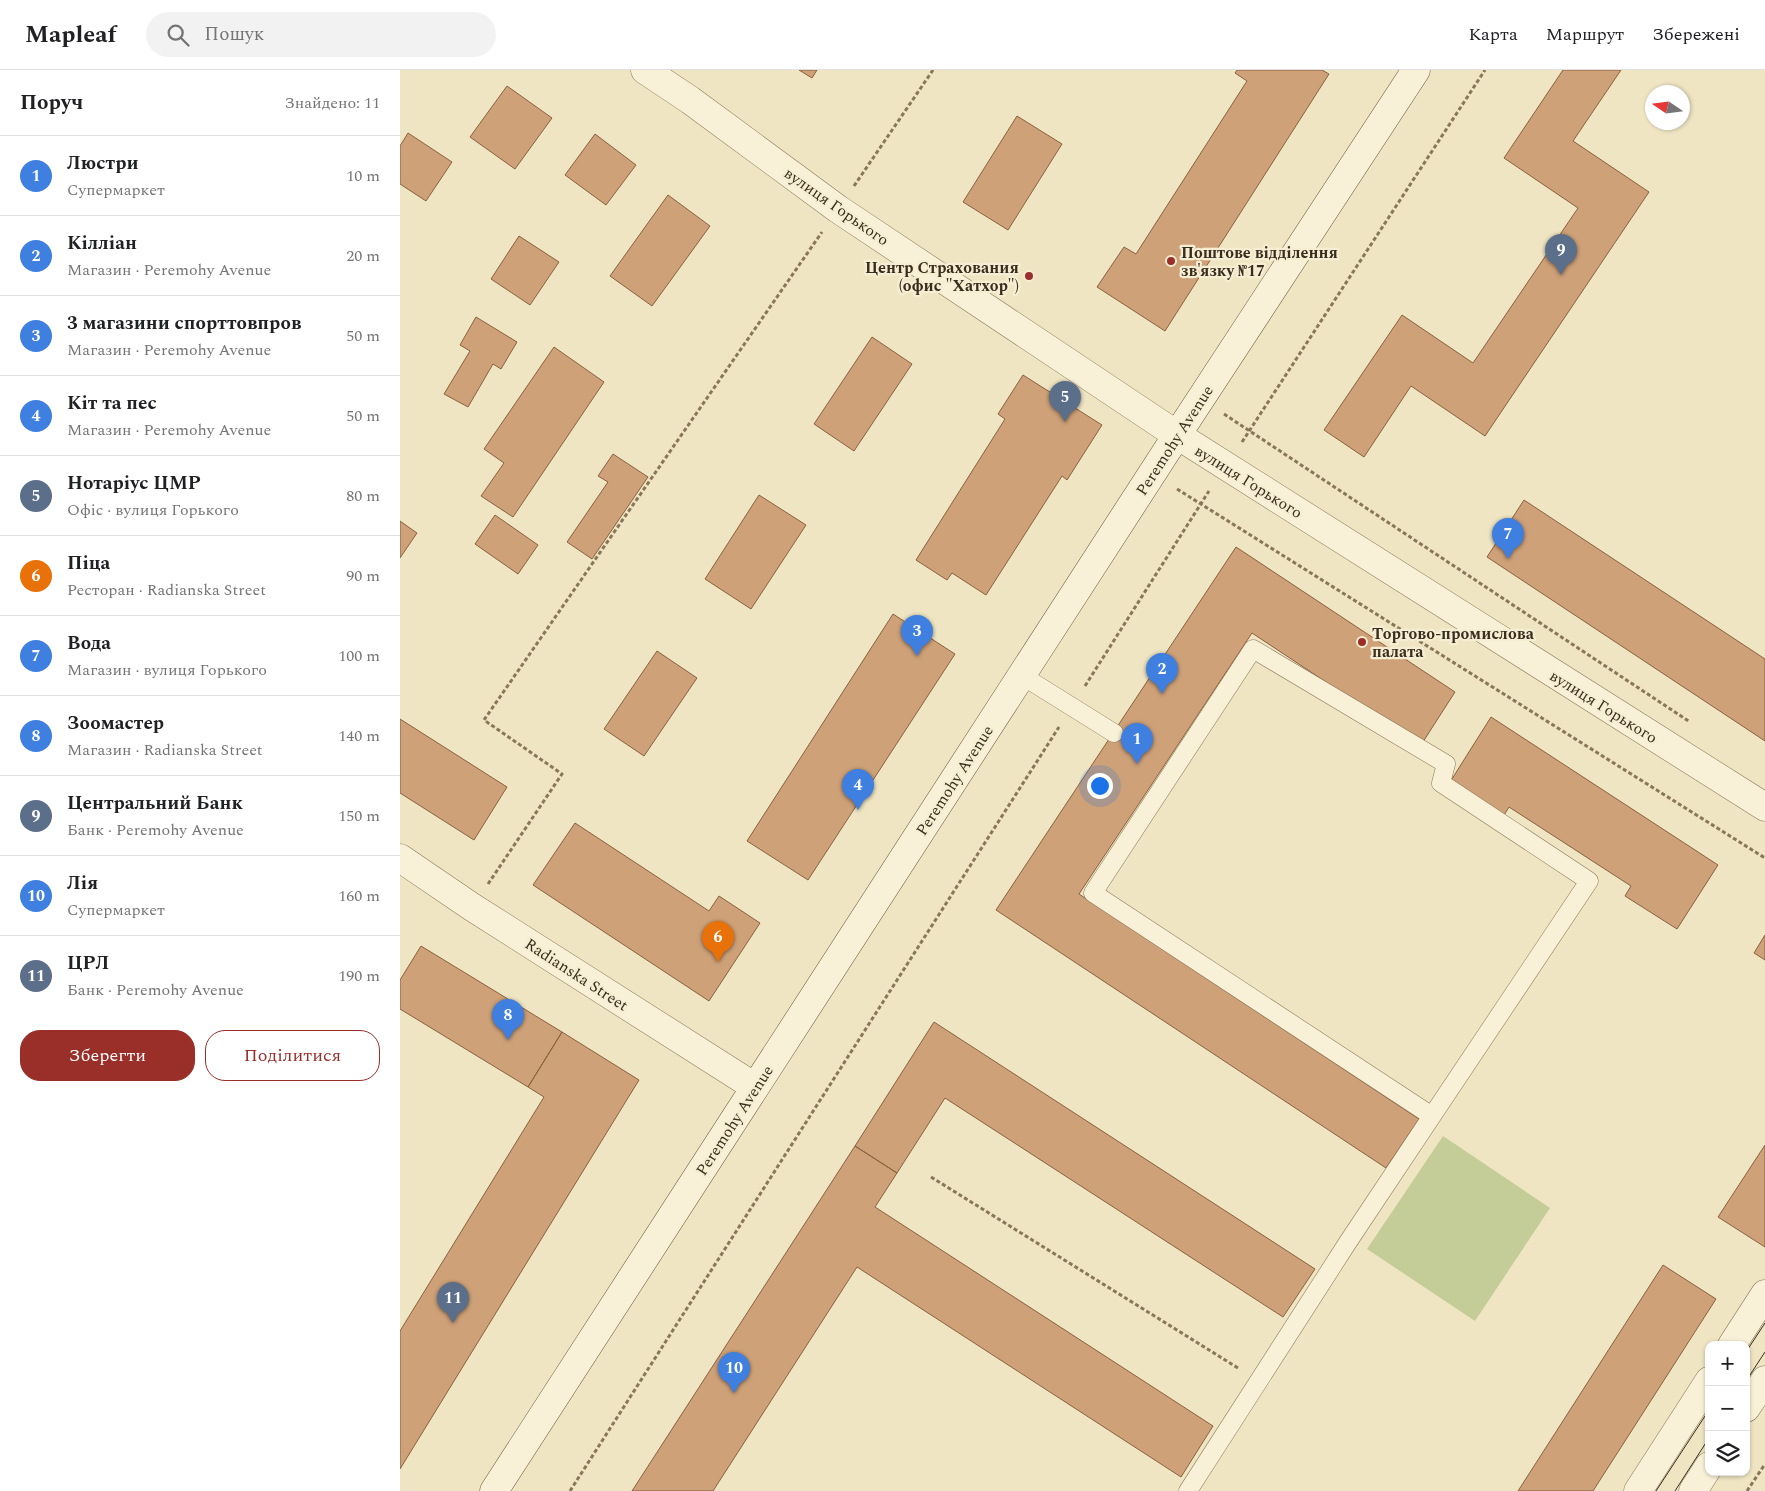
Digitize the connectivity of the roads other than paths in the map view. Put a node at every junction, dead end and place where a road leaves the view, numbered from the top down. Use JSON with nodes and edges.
{"nodes":[{"id":1,"x":645,"y":70,"type":"edge"},
{"id":2,"x":1416,"y":70,"type":"edge"},
{"id":3,"x":1177,"y":435,"type":"junction"},
{"id":4,"x":1021,"y":675,"type":"junction"},
{"id":5,"x":1114,"y":733,"type":"dead end"},
{"id":6,"x":1765,"y":808,"type":"edge"},
{"id":7,"x":400,"y":858,"type":"edge"},
{"id":8,"x":755,"y":1087,"type":"junction"},
{"id":9,"x":1432,"y":1116,"type":"junction"},
{"id":10,"x":1765,"y":1294,"type":"edge"},
{"id":11,"x":1735,"y":1341,"type":"edge"},
{"id":12,"x":1765,"y":1380,"type":"edge"},
{"id":13,"x":1706,"y":1386,"type":"edge"},
{"id":14,"x":1750,"y":1402,"type":"edge"},
{"id":15,"x":1705,"y":1472,"type":"edge"},
{"id":16,"x":494,"y":1491,"type":"edge"},
{"id":17,"x":1188,"y":1491,"type":"edge"},
{"id":18,"x":1638,"y":1491,"type":"edge"},
{"id":19,"x":1693,"y":1491,"type":"edge"}],
"edges":[{"from":1,"to":3,"type":"street","name":"вулиця Горького"},
{"from":2,"to":3,"type":"street","name":"Peremohy Avenue"},
{"from":3,"to":4,"type":"street","name":"Peremohy Avenue"},
{"from":3,"to":6,"type":"street","name":"вулиця Горького"},
{"from":4,"to":5,"type":"lane"},
{"from":4,"to":8,"type":"street","name":"Peremohy Avenue"},
{"from":7,"to":8,"type":"street","name":"Radianska Street"},
{"from":8,"to":16,"type":"street","name":"Peremohy Avenue"},
{"from":9,"to":9,"type":"lane"},
{"from":9,"to":17,"type":"lane"},
{"from":10,"to":11,"type":"street"},
{"from":12,"to":14,"type":"street"},
{"from":13,"to":18,"type":"street"},
{"from":15,"to":19,"type":"street"}]}
